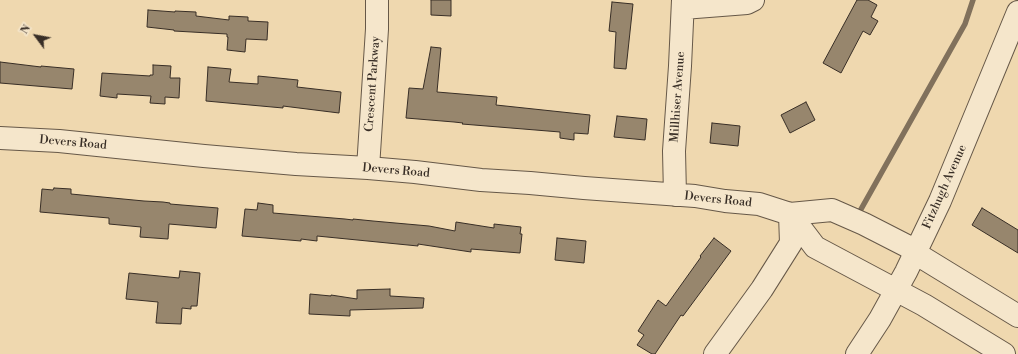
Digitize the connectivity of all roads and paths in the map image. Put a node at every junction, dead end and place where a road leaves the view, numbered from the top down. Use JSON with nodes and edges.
{"nodes":[{"id":1,"x":377,"y":0,"type":"edge"},
{"id":2,"x":753,"y":0,"type":"edge"},
{"id":3,"x":683,"y":4,"type":"edge"},
{"id":4,"x":1018,"y":12,"type":"edge"},
{"id":5,"x":0,"y":138,"type":"edge"},
{"id":6,"x":368,"y":168,"type":"junction"},
{"id":7,"x":674,"y":195,"type":"junction"},
{"id":8,"x":790,"y":214,"type":"junction"},
{"id":9,"x":915,"y":253,"type":"junction"},
{"id":10,"x":896,"y":290,"type":"junction"},
{"id":11,"x":1018,"y":316,"type":"edge"},
{"id":12,"x":715,"y":354,"type":"edge"},
{"id":13,"x":857,"y":354,"type":"edge"},
{"id":14,"x":1004,"y":354,"type":"edge"}],
"edges":[{"from":1,"to":6,"type":"street","name":"Crescent Parkway"},
{"from":2,"to":3,"type":"street"},
{"from":3,"to":7,"type":"street","name":"Millhiser Avenue"},
{"from":4,"to":9,"type":"street","name":"Fitzhugh Avenue"},
{"from":5,"to":6,"type":"street","name":"Devers Road"},
{"from":6,"to":7,"type":"street","name":"Devers Road"},
{"from":7,"to":8,"type":"street","name":"Devers Road"},
{"from":8,"to":9,"type":"street","name":"Devers Road"},
{"from":8,"to":10,"type":"street"},
{"from":8,"to":12,"type":"street"},
{"from":9,"to":10,"type":"street","name":"Fitzhugh Avenue"},
{"from":9,"to":11,"type":"street","name":"Devers Road"},
{"from":10,"to":13,"type":"street","name":"Fitzhugh Avenue"},
{"from":10,"to":14,"type":"street"}]}
